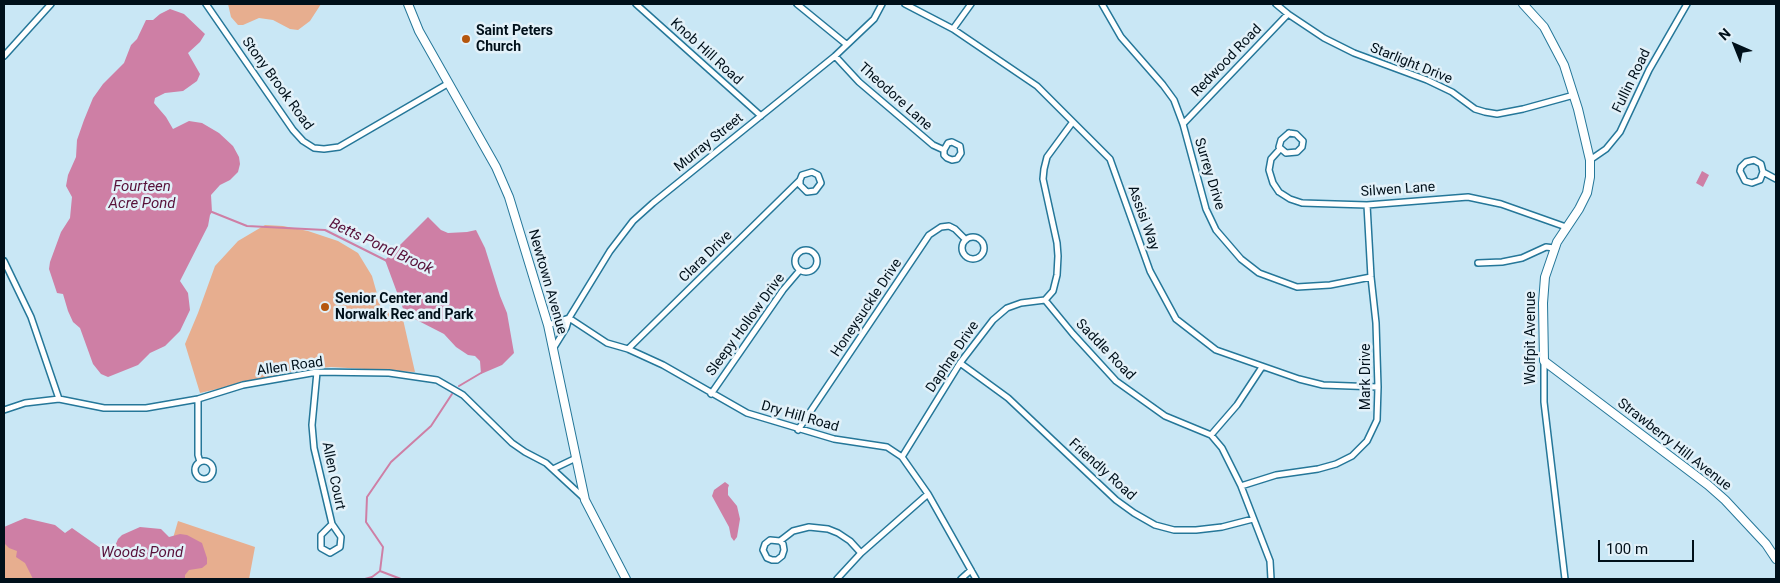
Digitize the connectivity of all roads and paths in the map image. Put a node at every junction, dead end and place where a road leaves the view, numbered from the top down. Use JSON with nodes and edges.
{"nodes":[{"id":1,"x":50,"y":4,"type":"edge"},
{"id":2,"x":206,"y":4,"type":"edge"},
{"id":3,"x":408,"y":4,"type":"edge"},
{"id":4,"x":636,"y":4,"type":"edge"},
{"id":5,"x":797,"y":4,"type":"edge"},
{"id":6,"x":882,"y":4,"type":"edge"},
{"id":7,"x":905,"y":4,"type":"edge"},
{"id":8,"x":971,"y":4,"type":"edge"},
{"id":9,"x":1102,"y":4,"type":"edge"},
{"id":10,"x":1276,"y":4,"type":"edge"},
{"id":11,"x":1523,"y":4,"type":"edge"},
{"id":12,"x":1687,"y":4,"type":"edge"},
{"id":13,"x":1288,"y":14,"type":"junction"},
{"id":14,"x":953,"y":29,"type":"junction"},
{"id":15,"x":846,"y":44,"type":"junction"},
{"id":16,"x":4,"y":56,"type":"edge"},
{"id":17,"x":835,"y":56,"type":"junction"},
{"id":18,"x":449,"y":83,"type":"junction"},
{"id":19,"x":1574,"y":95,"type":"junction"},
{"id":20,"x":761,"y":116,"type":"junction"},
{"id":21,"x":1072,"y":123,"type":"junction"},
{"id":22,"x":1183,"y":124,"type":"junction"},
{"id":23,"x":1280,"y":149,"type":"junction"},
{"id":24,"x":944,"y":150,"type":"dead end"},
{"id":25,"x":1590,"y":160,"type":"junction"},
{"id":26,"x":1764,"y":172,"type":"junction"},
{"id":27,"x":1776,"y":179,"type":"edge"},
{"id":28,"x":800,"y":180,"type":"junction"},
{"id":29,"x":1367,"y":205,"type":"junction"},
{"id":30,"x":1566,"y":227,"type":"junction"},
{"id":31,"x":966,"y":240,"type":"junction"},
{"id":32,"x":1554,"y":248,"type":"junction"},
{"id":33,"x":4,"y":261,"type":"edge"},
{"id":34,"x":1478,"y":263,"type":"dead end"},
{"id":35,"x":800,"y":270,"type":"junction"},
{"id":36,"x":1371,"y":277,"type":"junction"},
{"id":37,"x":1045,"y":300,"type":"junction"},
{"id":38,"x":569,"y":318,"type":"junction"},
{"id":39,"x":548,"y":325,"type":"junction"},
{"id":40,"x":553,"y":349,"type":"junction"},
{"id":41,"x":628,"y":349,"type":"junction"},
{"id":42,"x":1544,"y":361,"type":"junction"},
{"id":43,"x":960,"y":363,"type":"junction"},
{"id":44,"x":1262,"y":367,"type":"junction"},
{"id":45,"x":317,"y":372,"type":"junction"},
{"id":46,"x":1378,"y":386,"type":"junction"},
{"id":47,"x":711,"y":394,"type":"junction"},
{"id":48,"x":59,"y":399,"type":"junction"},
{"id":49,"x":198,"y":399,"type":"junction"},
{"id":50,"x":4,"y":410,"type":"edge"},
{"id":51,"x":798,"y":430,"type":"junction"},
{"id":52,"x":1211,"y":435,"type":"junction"},
{"id":53,"x":902,"y":456,"type":"junction"},
{"id":54,"x":576,"y":458,"type":"junction"},
{"id":55,"x":200,"y":462,"type":"dead end"},
{"id":56,"x":553,"y":469,"type":"junction"},
{"id":57,"x":1241,"y":486,"type":"junction"},
{"id":58,"x":928,"y":494,"type":"junction"},
{"id":59,"x":585,"y":500,"type":"junction"},
{"id":60,"x":1253,"y":518,"type":"junction"},
{"id":61,"x":332,"y":524,"type":"junction"},
{"id":62,"x":780,"y":541,"type":"junction"},
{"id":63,"x":860,"y":553,"type":"junction"},
{"id":64,"x":1776,"y":559,"type":"edge"},
{"id":65,"x":971,"y":570,"type":"junction"},
{"id":66,"x":626,"y":579,"type":"edge"},
{"id":67,"x":836,"y":579,"type":"edge"},
{"id":68,"x":961,"y":579,"type":"edge"},
{"id":69,"x":976,"y":579,"type":"edge"},
{"id":70,"x":1270,"y":579,"type":"edge"},
{"id":71,"x":1565,"y":579,"type":"edge"}],
"edges":[{"from":1,"to":16,"type":"street"},
{"from":2,"to":18,"type":"street","name":"Stony Brook Road"},
{"from":3,"to":18,"type":"street","name":"Newtown Avenue"},
{"from":4,"to":20,"type":"street","name":"Knob Hill Road"},
{"from":5,"to":15,"type":"street"},
{"from":6,"to":15,"type":"street","name":"Murray Street"},
{"from":7,"to":14,"type":"street","name":"Assisi Way"},
{"from":8,"to":14,"type":"street"},
{"from":9,"to":22,"type":"street","name":"Surrey Drive"},
{"from":10,"to":13,"type":"street","name":"Starlight Drive"},
{"from":11,"to":19,"type":"street","name":"Wolfpit Avenue"},
{"from":12,"to":25,"type":"street","name":"Fullin Road"},
{"from":13,"to":19,"type":"street","name":"Starlight Drive"},
{"from":13,"to":22,"type":"street","name":"Redwood Road"},
{"from":14,"to":21,"type":"street","name":"Assisi Way"},
{"from":15,"to":17,"type":"street","name":"Murray Street"},
{"from":17,"to":20,"type":"street","name":"Murray Street"},
{"from":17,"to":24,"type":"street","name":"Theodore Lane"},
{"from":18,"to":39,"type":"street","name":"Newtown Avenue"},
{"from":19,"to":25,"type":"street","name":"Wolfpit Avenue"},
{"from":20,"to":38,"type":"street","name":"Murray Street"},
{"from":21,"to":37,"type":"street"},
{"from":21,"to":44,"type":"street","name":"Assisi Way"},
{"from":22,"to":36,"type":"street","name":"Surrey Drive"},
{"from":23,"to":23,"type":"street","name":"Silwen Lane"},
{"from":23,"to":29,"type":"street","name":"Silwen Lane"},
{"from":25,"to":30,"type":"street","name":"Wolfpit Avenue"},
{"from":26,"to":26,"type":"street"},
{"from":26,"to":27,"type":"street"},
{"from":28,"to":28,"type":"street"},
{"from":28,"to":41,"type":"street","name":"Clara Drive"},
{"from":29,"to":30,"type":"street","name":"Silwen Lane"},
{"from":29,"to":36,"type":"street","name":"Mark Drive"},
{"from":30,"to":32,"type":"street","name":"Wolfpit Avenue"},
{"from":31,"to":31,"type":"street","name":"Honeysuckle Drive"},
{"from":31,"to":51,"type":"street","name":"Honeysuckle Drive"},
{"from":32,"to":34,"type":"street"},
{"from":32,"to":42,"type":"street","name":"Wolfpit Avenue"},
{"from":33,"to":48,"type":"street"},
{"from":35,"to":35,"type":"street","name":"Sleepy Hollow Drive"},
{"from":35,"to":47,"type":"street","name":"Sleepy Hollow Drive"},
{"from":36,"to":46,"type":"street","name":"Mark Drive"},
{"from":37,"to":43,"type":"street","name":"Daphne Drive"},
{"from":37,"to":52,"type":"street","name":"Saddle Road"},
{"from":38,"to":39,"type":"street"},
{"from":38,"to":40,"type":"street","name":"Murray Street"},
{"from":38,"to":41,"type":"street","name":"Dry Hill Road"},
{"from":39,"to":40,"type":"street","name":"Newtown Avenue"},
{"from":40,"to":54,"type":"street","name":"Newtown Avenue"},
{"from":41,"to":47,"type":"street","name":"Dry Hill Road"},
{"from":42,"to":64,"type":"street","name":"Strawberry Hill Avenue"},
{"from":42,"to":71,"type":"street","name":"Wolfpit Avenue"},
{"from":43,"to":53,"type":"street","name":"Daphne Drive"},
{"from":43,"to":60,"type":"street","name":"Friendly Road"},
{"from":44,"to":46,"type":"street","name":"Assisi Way"},
{"from":44,"to":52,"type":"street"},
{"from":45,"to":49,"type":"street","name":"Allen Road"},
{"from":45,"to":56,"type":"street","name":"Allen Road"},
{"from":45,"to":61,"type":"street","name":"Allen Court"},
{"from":46,"to":57,"type":"street","name":"Mark Drive"},
{"from":47,"to":51,"type":"street","name":"Dry Hill Road"},
{"from":48,"to":49,"type":"street","name":"Allen Road"},
{"from":48,"to":50,"type":"street","name":"Allen Road"},
{"from":49,"to":55,"type":"street"},
{"from":51,"to":53,"type":"street","name":"Dry Hill Road"},
{"from":52,"to":57,"type":"street"},
{"from":53,"to":58,"type":"street"},
{"from":54,"to":56,"type":"street"},
{"from":54,"to":59,"type":"street","name":"Newtown Avenue"},
{"from":56,"to":59,"type":"street","name":"Allen Road"},
{"from":57,"to":60,"type":"street"},
{"from":58,"to":63,"type":"street"},
{"from":58,"to":65,"type":"street"},
{"from":59,"to":66,"type":"street","name":"Newtown Avenue"},
{"from":60,"to":70,"type":"street"},
{"from":61,"to":61,"type":"street","name":"Allen Court"},
{"from":62,"to":62,"type":"street"},
{"from":62,"to":63,"type":"street"},
{"from":63,"to":67,"type":"street"},
{"from":65,"to":68,"type":"street"},
{"from":65,"to":69,"type":"street"}]}
